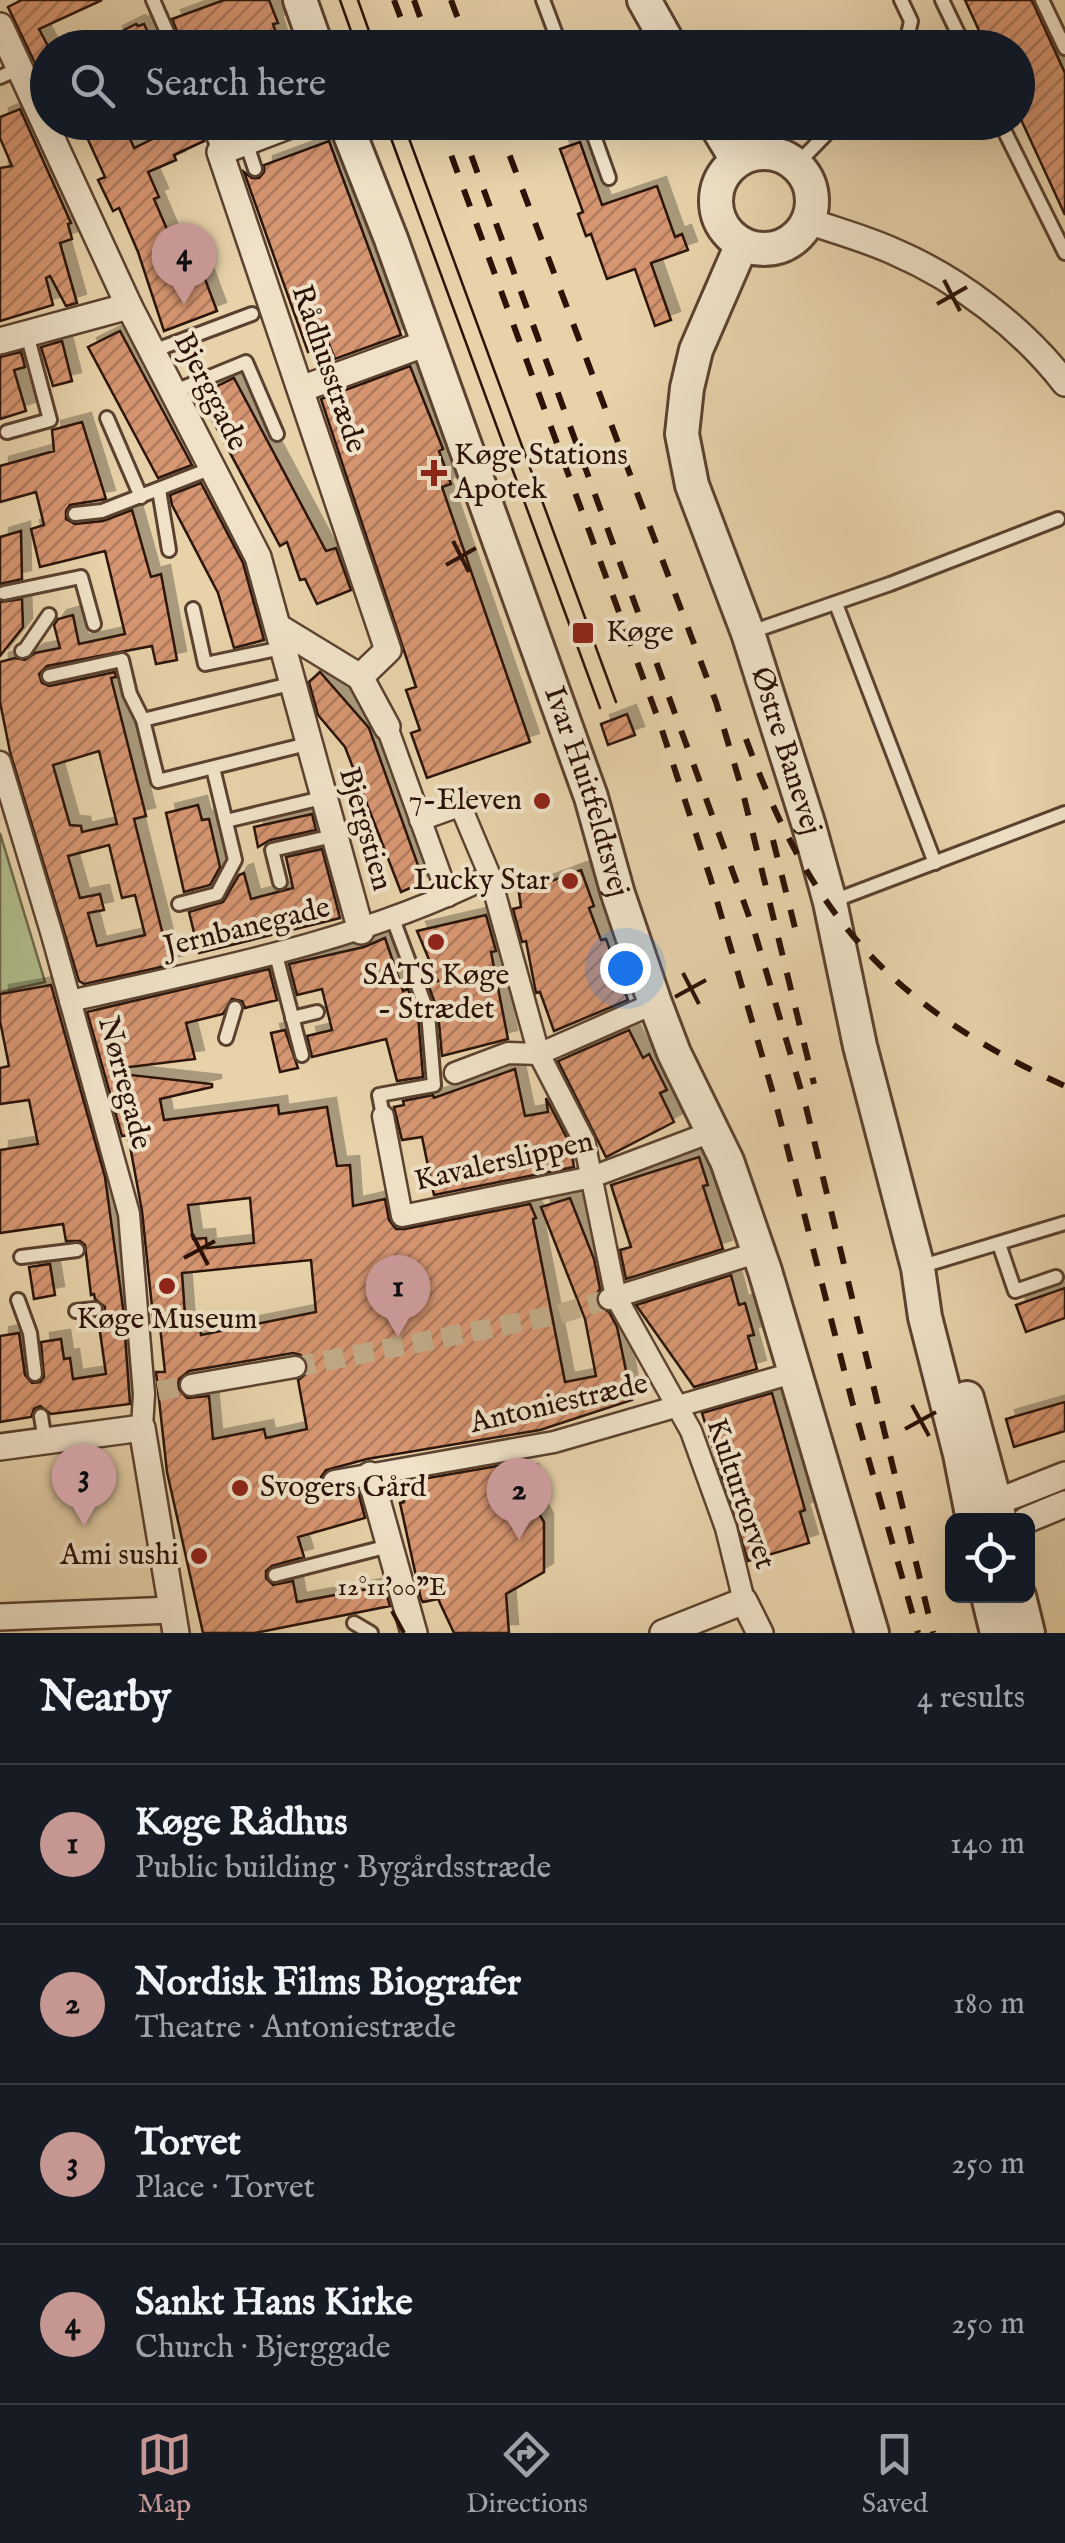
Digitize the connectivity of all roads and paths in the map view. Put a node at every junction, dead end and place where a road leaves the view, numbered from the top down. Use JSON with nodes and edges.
{"nodes":[{"id":1,"x":153,"y":0,"type":"edge"},
{"id":2,"x":300,"y":0,"type":"edge"},
{"id":3,"x":543,"y":0,"type":"edge"},
{"id":4,"x":644,"y":0,"type":"edge"},
{"id":5,"x":901,"y":0,"type":"edge"},
{"id":6,"x":942,"y":0,"type":"edge"},
{"id":7,"x":1042,"y":0,"type":"edge"},
{"id":8,"x":0,"y":26,"type":"edge"},
{"id":9,"x":166,"y":30,"type":"edge"},
{"id":10,"x":311,"y":30,"type":"edge"},
{"id":11,"x":554,"y":30,"type":"edge"},
{"id":12,"x":661,"y":30,"type":"edge"},
{"id":13,"x":909,"y":30,"type":"edge"},
{"id":14,"x":956,"y":30,"type":"edge"},
{"id":15,"x":1065,"y":48,"type":"edge"},
{"id":16,"x":10,"y":72,"type":"edge"},
{"id":17,"x":30,"y":111,"type":"edge"},
{"id":18,"x":45,"y":140,"type":"edge"},
{"id":19,"x":215,"y":140,"type":"edge"},
{"id":20,"x":251,"y":140,"type":"edge"},
{"id":21,"x":352,"y":140,"type":"edge"},
{"id":22,"x":595,"y":140,"type":"edge"},
{"id":23,"x":725,"y":140,"type":"edge"},
{"id":24,"x":820,"y":140,"type":"edge"},
{"id":25,"x":1009,"y":140,"type":"edge"},
{"id":26,"x":246,"y":142,"type":"junction"},
{"id":27,"x":220,"y":152,"type":"junction"},
{"id":28,"x":737,"y":160,"type":"junction"},
{"id":29,"x":796,"y":165,"type":"junction"},
{"id":30,"x":255,"y":168,"type":"dead end"},
{"id":31,"x":609,"y":178,"type":"dead end"},
{"id":32,"x":808,"y":220,"type":"junction"},
{"id":33,"x":742,"y":244,"type":"junction"},
{"id":34,"x":1065,"y":252,"type":"edge"},
{"id":35,"x":130,"y":306,"type":"junction"},
{"id":36,"x":252,"y":314,"type":"dead end"},
{"id":37,"x":27,"y":334,"type":"junction"},
{"id":38,"x":0,"y":341,"type":"edge"},
{"id":39,"x":427,"y":343,"type":"junction"},
{"id":40,"x":153,"y":351,"type":"junction"},
{"id":41,"x":1065,"y":383,"type":"edge"},
{"id":42,"x":301,"y":389,"type":"junction"},
{"id":43,"x":175,"y":392,"type":"junction"},
{"id":44,"x":107,"y":418,"type":"dead end"},
{"id":45,"x":7,"y":432,"type":"dead end"},
{"id":46,"x":277,"y":434,"type":"dead end"},
{"id":47,"x":212,"y":468,"type":"junction"},
{"id":48,"x":159,"y":490,"type":"junction"},
{"id":49,"x":141,"y":497,"type":"junction"},
{"id":50,"x":75,"y":514,"type":"dead end"},
{"id":51,"x":1058,"y":519,"type":"dead end"},
{"id":52,"x":169,"y":550,"type":"dead end"},
{"id":53,"x":4,"y":593,"type":"dead end"},
{"id":54,"x":836,"y":604,"type":"junction"},
{"id":55,"x":193,"y":609,"type":"dead end"},
{"id":56,"x":49,"y":615,"type":"dead end"},
{"id":57,"x":94,"y":624,"type":"dead end"},
{"id":58,"x":748,"y":633,"type":"junction"},
{"id":59,"x":280,"y":637,"type":"junction"},
{"id":60,"x":22,"y":650,"type":"dead end"},
{"id":61,"x":50,"y":676,"type":"dead end"},
{"id":62,"x":360,"y":677,"type":"junction"},
{"id":63,"x":290,"y":684,"type":"junction"},
{"id":64,"x":143,"y":720,"type":"junction"},
{"id":65,"x":387,"y":728,"type":"joint"},
{"id":66,"x":306,"y":744,"type":"junction"},
{"id":67,"x":0,"y":762,"type":"edge"},
{"id":68,"x":213,"y":768,"type":"junction"},
{"id":69,"x":322,"y":798,"type":"junction"},
{"id":70,"x":1065,"y":814,"type":"edge"},
{"id":71,"x":420,"y":820,"type":"junction"},
{"id":72,"x":226,"y":821,"type":"junction"},
{"id":73,"x":333,"y":836,"type":"junction"},
{"id":74,"x":936,"y":863,"type":"junction"},
{"id":75,"x":490,"y":876,"type":"junction"},
{"id":76,"x":280,"y":882,"type":"dead end"},
{"id":77,"x":442,"y":899,"type":"junction"},
{"id":78,"x":830,"y":902,"type":"junction"},
{"id":79,"x":179,"y":904,"type":"dead end"},
{"id":80,"x":392,"y":919,"type":"junction"},
{"id":81,"x":360,"y":931,"type":"junction"},
{"id":82,"x":276,"y":956,"type":"junction"},
{"id":83,"x":70,"y":1002,"type":"junction"},
{"id":84,"x":655,"y":1004,"type":"junction"},
{"id":85,"x":235,"y":1008,"type":"dead end"},
{"id":86,"x":317,"y":1012,"type":"dead end"},
{"id":87,"x":292,"y":1018,"type":"junction"},
{"id":88,"x":226,"y":1038,"type":"dead end"},
{"id":89,"x":538,"y":1054,"type":"junction"},
{"id":90,"x":302,"y":1055,"type":"dead end"},
{"id":91,"x":456,"y":1073,"type":"dead end"},
{"id":92,"x":383,"y":1116,"type":"joint"},
{"id":93,"x":714,"y":1131,"type":"junction"},
{"id":94,"x":592,"y":1177,"type":"junction"},
{"id":95,"x":1065,"y":1223,"type":"edge"},
{"id":96,"x":999,"y":1244,"type":"junction"},
{"id":97,"x":77,"y":1250,"type":"dead end"},
{"id":98,"x":759,"y":1252,"type":"junction"},
{"id":99,"x":21,"y":1256,"type":"dead end"},
{"id":100,"x":918,"y":1268,"type":"junction"},
{"id":101,"x":1056,"y":1277,"type":"dead end"},
{"id":102,"x":612,"y":1298,"type":"junction"},
{"id":103,"x":18,"y":1300,"type":"dead end"},
{"id":104,"x":95,"y":1308,"type":"dead end"},
{"id":105,"x":76,"y":1311,"type":"dead end"},
{"id":106,"x":295,"y":1367,"type":"tunnel mouth"},
{"id":107,"x":796,"y":1372,"type":"junction"},
{"id":108,"x":35,"y":1374,"type":"dead end"},
{"id":109,"x":191,"y":1384,"type":"tunnel mouth"},
{"id":110,"x":676,"y":1406,"type":"junction"},
{"id":111,"x":142,"y":1428,"type":"junction"},
{"id":112,"x":0,"y":1446,"type":"edge"},
{"id":113,"x":370,"y":1475,"type":"junction"},
{"id":114,"x":1065,"y":1475,"type":"edge"},
{"id":115,"x":334,"y":1481,"type":"dead end"},
{"id":116,"x":1065,"y":1504,"type":"edge"},
{"id":117,"x":985,"y":1513,"type":"edge"},
{"id":118,"x":987,"y":1513,"type":"edge"},
{"id":119,"x":1035,"y":1516,"type":"edge"},
{"id":120,"x":389,"y":1546,"type":"junction"},
{"id":121,"x":275,"y":1575,"type":"dead end"},
{"id":122,"x":744,"y":1601,"type":"junction"},
{"id":123,"x":990,"y":1603,"type":"edge"},
{"id":124,"x":1021,"y":1603,"type":"edge"},
{"id":125,"x":0,"y":1617,"type":"edge"},
{"id":126,"x":174,"y":1622,"type":"edge"},
{"id":127,"x":354,"y":1622,"type":"dead end"},
{"id":128,"x":370,"y":1633,"type":"edge"},
{"id":129,"x":414,"y":1633,"type":"edge"},
{"id":130,"x":664,"y":1633,"type":"edge"},
{"id":131,"x":760,"y":1633,"type":"edge"},
{"id":132,"x":872,"y":1633,"type":"edge"},
{"id":133,"x":997,"y":1633,"type":"edge"},
{"id":134,"x":1028,"y":1633,"type":"edge"}],
"edges":[{"from":1,"to":9,"type":"lane"},
{"from":2,"to":10,"type":"street"},
{"from":3,"to":11,"type":"lane"},
{"from":4,"to":12,"type":"street"},
{"from":5,"to":13,"type":"lane"},
{"from":6,"to":14,"type":"lane"},
{"from":7,"to":15,"type":"lane"},
{"from":8,"to":16,"type":"street","name":"Bjerggade"},
{"from":16,"to":17,"type":"street","name":"Bjerggade"},
{"from":18,"to":35,"type":"street","name":"Bjerggade"},
{"from":19,"to":27,"type":"lane"},
{"from":20,"to":26,"type":"street"},
{"from":21,"to":39,"type":"street","name":"Ivar Huitfeldtsvej"},
{"from":22,"to":31,"type":"lane"},
{"from":23,"to":28,"type":"street"},
{"from":24,"to":29,"type":"lane"},
{"from":25,"to":34,"type":"lane"},
{"from":26,"to":27,"type":"street"},
{"from":26,"to":30,"type":"lane"},
{"from":27,"to":42,"type":"street","name":"Rådhusstræde"},
{"from":28,"to":29,"type":"street"},
{"from":28,"to":33,"type":"street"},
{"from":29,"to":32,"type":"street"},
{"from":32,"to":33,"type":"street"},
{"from":32,"to":41,"type":"street"},
{"from":33,"to":58,"type":"street","name":"Østre Banevej"},
{"from":35,"to":37,"type":"street"},
{"from":35,"to":40,"type":"street","name":"Bjerggade"},
{"from":36,"to":40,"type":"lane"},
{"from":37,"to":38,"type":"street"},
{"from":37,"to":45,"type":"lane"},
{"from":39,"to":42,"type":"street"},
{"from":39,"to":84,"type":"street","name":"Ivar Huitfeldtsvej"},
{"from":40,"to":43,"type":"street","name":"Bjerggade"},
{"from":42,"to":62,"type":"street","name":"Rådhusstræde"},
{"from":43,"to":46,"type":"lane"},
{"from":43,"to":47,"type":"street","name":"Bjerggade"},
{"from":44,"to":49,"type":"lane"},
{"from":47,"to":48,"type":"lane"},
{"from":47,"to":59,"type":"street","name":"Bjerggade"},
{"from":48,"to":49,"type":"lane"},
{"from":48,"to":52,"type":"lane"},
{"from":49,"to":50,"type":"lane"},
{"from":51,"to":54,"type":"lane"},
{"from":53,"to":57,"type":"lane"},
{"from":54,"to":58,"type":"lane"},
{"from":54,"to":74,"type":"lane"},
{"from":55,"to":59,"type":"lane"},
{"from":56,"to":60,"type":"lane"},
{"from":58,"to":78,"type":"street","name":"Østre Banevej"},
{"from":59,"to":62,"type":"street"},
{"from":59,"to":63,"type":"street","name":"Bjerggade"},
{"from":61,"to":64,"type":"lane"},
{"from":62,"to":65,"type":"street"},
{"from":63,"to":64,"type":"lane"},
{"from":63,"to":66,"type":"street","name":"Bjerggade"},
{"from":64,"to":68,"type":"lane"},
{"from":65,"to":71,"type":"street"},
{"from":66,"to":68,"type":"lane"},
{"from":66,"to":69,"type":"street","name":"Bjergstien"},
{"from":67,"to":83,"type":"street","name":"Nørregade"},
{"from":68,"to":72,"type":"lane"},
{"from":69,"to":72,"type":"lane"},
{"from":69,"to":73,"type":"street","name":"Bjergstien"},
{"from":70,"to":74,"type":"lane"},
{"from":71,"to":75,"type":"street"},
{"from":71,"to":77,"type":"street"},
{"from":72,"to":79,"type":"lane"},
{"from":73,"to":76,"type":"lane"},
{"from":73,"to":81,"type":"street","name":"Bjergstien"},
{"from":74,"to":78,"type":"lane"},
{"from":75,"to":77,"type":"street","name":"Jernbanegade"},
{"from":75,"to":89,"type":"street"},
{"from":77,"to":80,"type":"street","name":"Jernbanegade"},
{"from":78,"to":100,"type":"street","name":"Østre Banevej"},
{"from":80,"to":81,"type":"street","name":"Jernbanegade"},
{"from":80,"to":92,"type":"lane"},
{"from":81,"to":82,"type":"street","name":"Jernbanegade"},
{"from":82,"to":83,"type":"street","name":"Jernbanegade"},
{"from":82,"to":87,"type":"lane"},
{"from":83,"to":111,"type":"street","name":"Nørregade"},
{"from":84,"to":89,"type":"street"},
{"from":84,"to":93,"type":"street","name":"Ivar Huitfeldtsvej"},
{"from":85,"to":88,"type":"lane"},
{"from":86,"to":87,"type":"lane"},
{"from":87,"to":90,"type":"lane"},
{"from":89,"to":91,"type":"street"},
{"from":89,"to":94,"type":"street"},
{"from":92,"to":94,"type":"street","name":"Kavalerslippen"},
{"from":93,"to":94,"type":"street","name":"Kavalerslippen"},
{"from":93,"to":98,"type":"street","name":"Ivar Huitfeldtsvej"},
{"from":94,"to":102,"type":"street"},
{"from":95,"to":96,"type":"lane"},
{"from":96,"to":100,"type":"lane"},
{"from":96,"to":101,"type":"lane"},
{"from":97,"to":99,"type":"lane"},
{"from":98,"to":102,"type":"street"},
{"from":98,"to":107,"type":"street","name":"Ivar Huitfeldtsvej"},
{"from":100,"to":117,"type":"street","name":"Østre Banevej"},
{"from":102,"to":110,"type":"street"},
{"from":103,"to":108,"type":"lane"},
{"from":104,"to":105,"type":"lane"},
{"from":106,"to":109,"type":"street"},
{"from":107,"to":110,"type":"street","name":"Antoniestræde"},
{"from":107,"to":132,"type":"street","name":"Ivar Huitfeldtsvej"},
{"from":110,"to":113,"type":"street","name":"Antoniestræde"},
{"from":110,"to":122,"type":"street","name":"Kulturtorvet"},
{"from":111,"to":112,"type":"street"},
{"from":111,"to":126,"type":"street"},
{"from":113,"to":115,"type":"street","name":"Antoniestræde"},
{"from":113,"to":120,"type":"street"},
{"from":114,"to":118,"type":"street"},
{"from":116,"to":119,"type":"street"},
{"from":120,"to":121,"type":"lane"},
{"from":120,"to":129,"type":"street"},
{"from":122,"to":130,"type":"street"},
{"from":122,"to":131,"type":"street"},
{"from":123,"to":133,"type":"street"},
{"from":124,"to":134,"type":"street"},
{"from":125,"to":126,"type":"street"},
{"from":127,"to":128,"type":"lane"}]}
